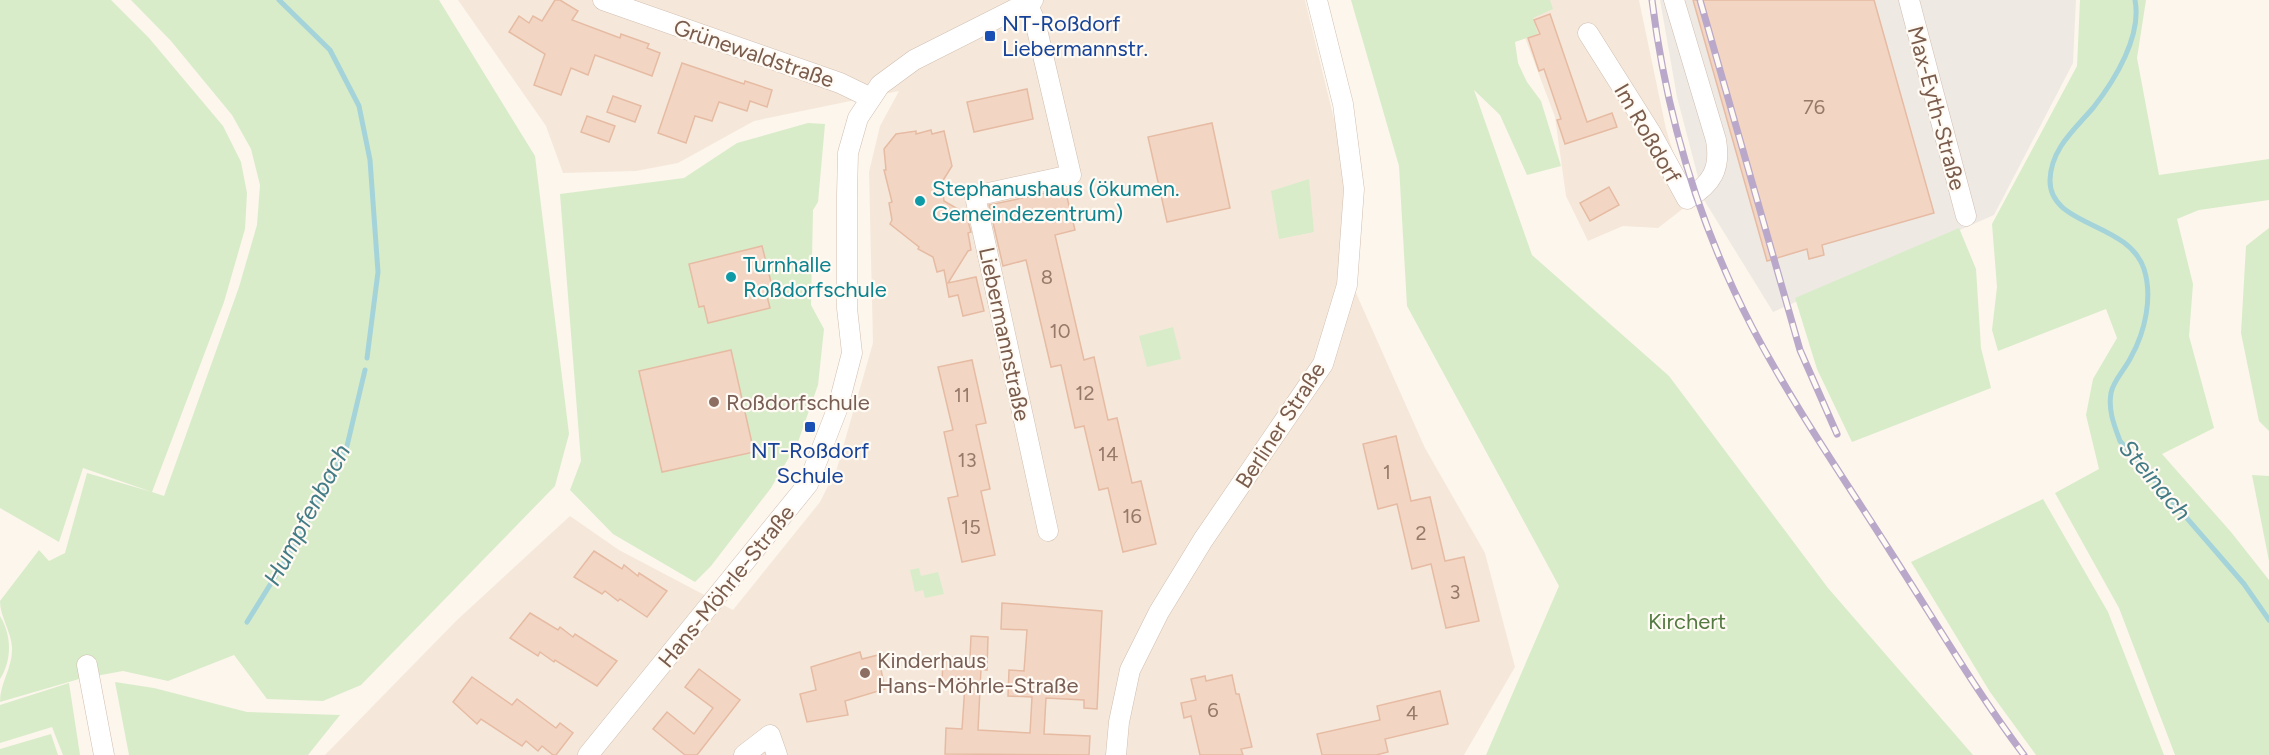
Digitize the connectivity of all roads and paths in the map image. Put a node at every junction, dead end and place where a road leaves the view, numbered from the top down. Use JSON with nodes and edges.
{"nodes":[{"id":1,"x":603,"y":0,"type":"edge"},
{"id":2,"x":1317,"y":0,"type":"edge"},
{"id":3,"x":1674,"y":0,"type":"edge"},
{"id":4,"x":1909,"y":0,"type":"edge"},
{"id":5,"x":1030,"y":2,"type":"edge"},
{"id":6,"x":1588,"y":33,"type":"dead end"},
{"id":7,"x":871,"y":98,"type":"junction"},
{"id":8,"x":1966,"y":216,"type":"dead end"},
{"id":9,"x":1048,"y":531,"type":"dead end"},
{"id":10,"x":87,"y":665,"type":"dead end"},
{"id":11,"x":104,"y":755,"type":"edge"},
{"id":12,"x":588,"y":755,"type":"edge"},
{"id":13,"x":744,"y":755,"type":"edge"},
{"id":14,"x":777,"y":755,"type":"edge"},
{"id":15,"x":1116,"y":755,"type":"edge"}],
"edges":[{"from":1,"to":7,"type":"street","name":"Grünewaldstraße"},
{"from":2,"to":15,"type":"street","name":"Berliner Straße"},
{"from":3,"to":6,"type":"street","name":"Im Roßdorf"},
{"from":4,"to":8,"type":"street","name":"Max-Eyth-Straße"},
{"from":5,"to":7,"type":"street","name":"Hans-Möhrle-Straße"},
{"from":5,"to":9,"type":"street","name":"Liebermannstraße"},
{"from":7,"to":12,"type":"street","name":"Hans-Möhrle-Straße"},
{"from":10,"to":11,"type":"street"},
{"from":13,"to":14,"type":"street"}]}
